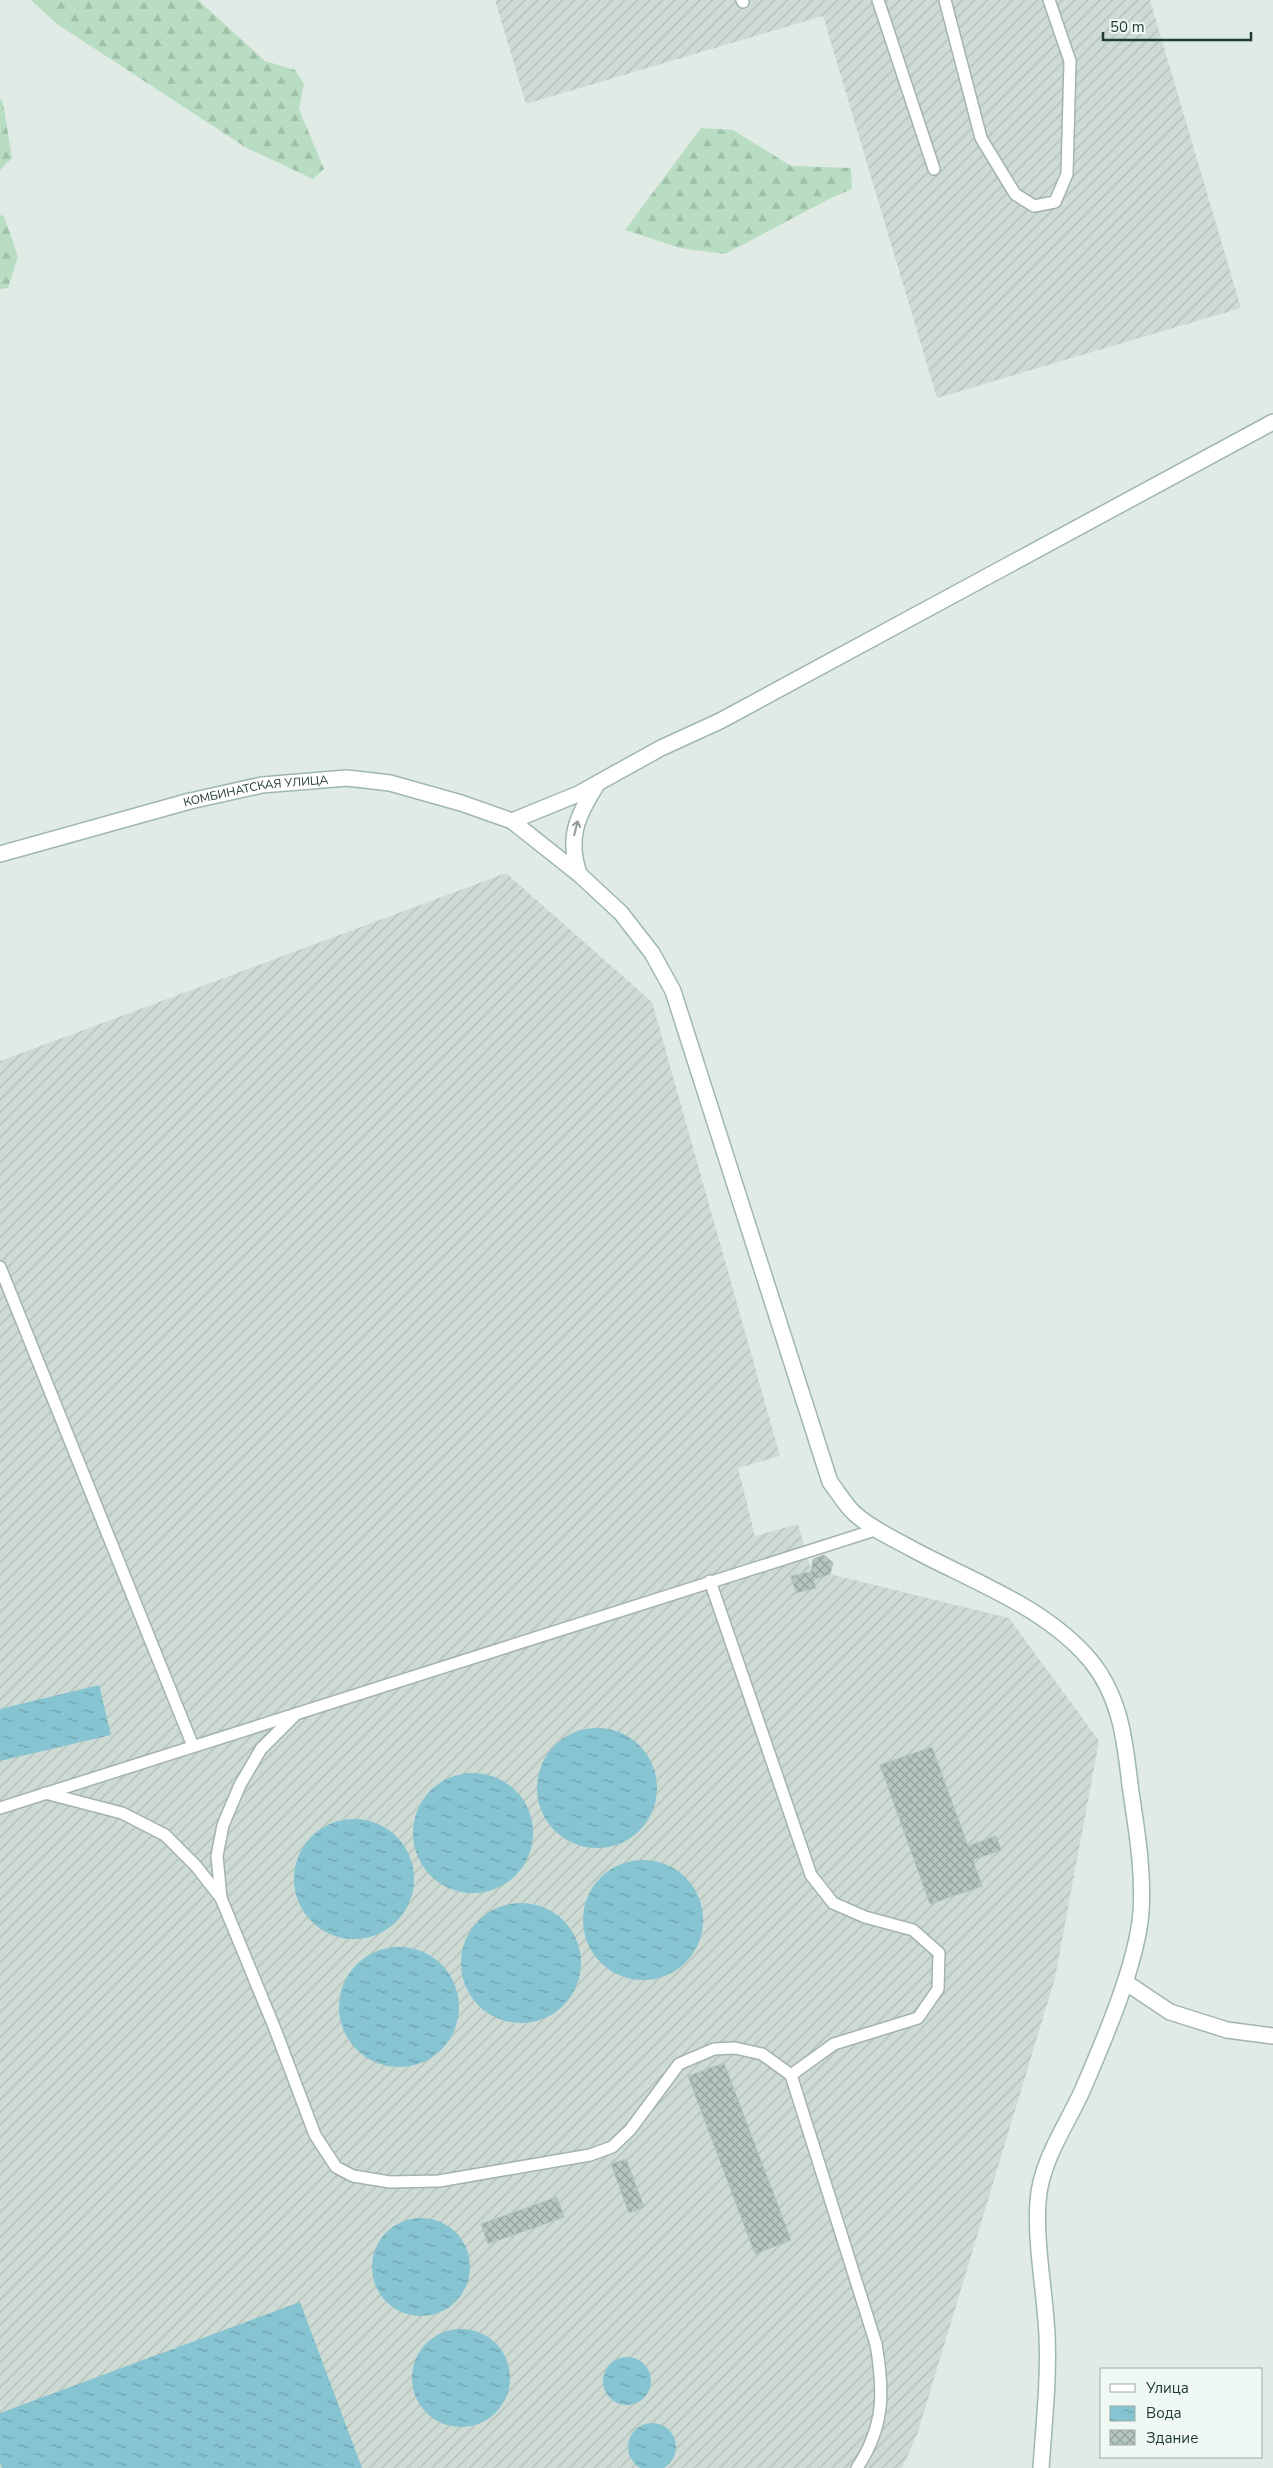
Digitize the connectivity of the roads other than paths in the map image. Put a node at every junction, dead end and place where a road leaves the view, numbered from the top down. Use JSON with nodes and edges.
{"nodes":[{"id":1,"x":878,"y":0,"type":"edge"},
{"id":2,"x":945,"y":0,"type":"edge"},
{"id":3,"x":1049,"y":0,"type":"edge"},
{"id":4,"x":934,"y":170,"type":"dead end"},
{"id":5,"x":1273,"y":422,"type":"edge"},
{"id":6,"x":598,"y":783,"type":"junction"},
{"id":7,"x":512,"y":821,"type":"junction"},
{"id":8,"x":0,"y":854,"type":"edge"},
{"id":9,"x":580,"y":875,"type":"junction"},
{"id":10,"x":0,"y":1267,"type":"edge"},
{"id":11,"x":875,"y":1530,"type":"junction"},
{"id":12,"x":710,"y":1581,"type":"junction"},
{"id":13,"x":298,"y":1712,"type":"junction"},
{"id":14,"x":193,"y":1746,"type":"junction"},
{"id":15,"x":45,"y":1793,"type":"junction"},
{"id":16,"x":0,"y":1808,"type":"edge"},
{"id":17,"x":221,"y":1898,"type":"junction"},
{"id":18,"x":1125,"y":1982,"type":"junction"},
{"id":19,"x":1273,"y":2036,"type":"edge"},
{"id":20,"x":791,"y":2075,"type":"junction"},
{"id":21,"x":857,"y":2468,"type":"edge"},
{"id":22,"x":1041,"y":2468,"type":"edge"}],
"edges":[{"from":1,"to":4,"type":"lane"},
{"from":2,"to":3,"type":"lane"},
{"from":5,"to":6,"type":"street"},
{"from":6,"to":7,"type":"street"},
{"from":9,"to":6,"type":"street","one_way":true},
{"from":7,"to":8,"type":"street","name":"КОМБИНАТСКАЯ УЛИЦА"},
{"from":7,"to":9,"type":"street","name":"КОМБИНАТСКАЯ УЛИЦА"},
{"from":9,"to":11,"type":"street","name":"КОМБИНАТСКАЯ УЛИЦА"},
{"from":10,"to":14,"type":"lane"},
{"from":11,"to":12,"type":"lane"},
{"from":11,"to":18,"type":"street","name":"КОМБИНАТСКАЯ УЛИЦА"},
{"from":12,"to":13,"type":"lane"},
{"from":12,"to":20,"type":"lane"},
{"from":13,"to":14,"type":"lane"},
{"from":13,"to":17,"type":"lane"},
{"from":14,"to":15,"type":"lane"},
{"from":15,"to":16,"type":"lane"},
{"from":15,"to":17,"type":"lane"},
{"from":17,"to":20,"type":"lane"},
{"from":18,"to":19,"type":"street"},
{"from":18,"to":22,"type":"street","name":"КОМБИНАТСКАЯ УЛИЦА"},
{"from":20,"to":21,"type":"lane"}]}
